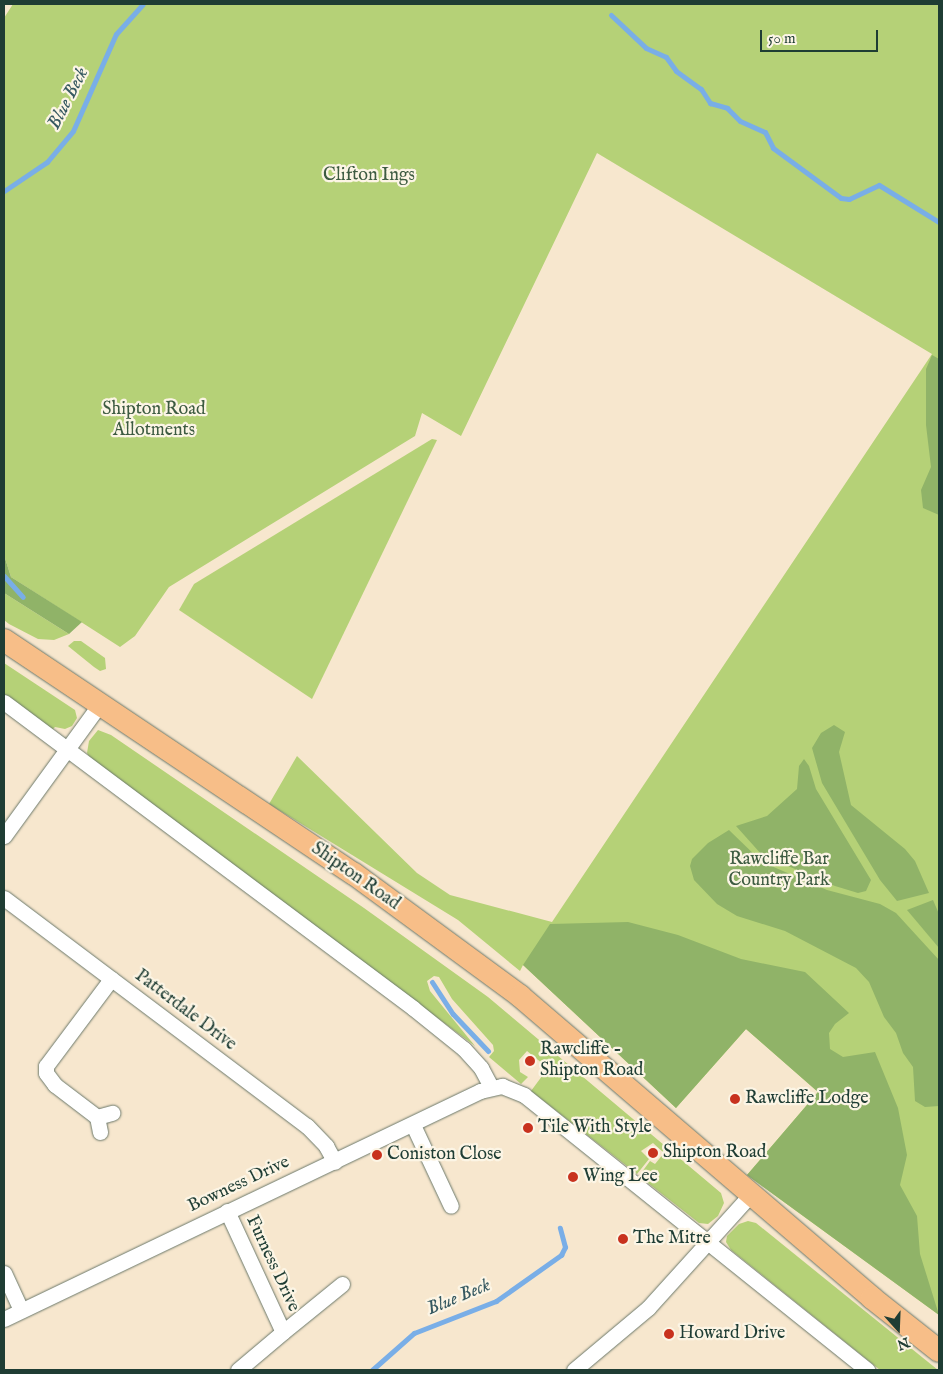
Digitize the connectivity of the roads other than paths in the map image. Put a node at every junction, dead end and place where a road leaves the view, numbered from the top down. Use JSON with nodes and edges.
{"nodes":[{"id":1,"x":4,"y":640,"type":"edge"},
{"id":2,"x":4,"y":702,"type":"edge"},
{"id":3,"x":100,"y":704,"type":"junction"},
{"id":4,"x":68,"y":752,"type":"junction"},
{"id":5,"x":4,"y":836,"type":"edge"},
{"id":6,"x":4,"y":898,"type":"edge"},
{"id":7,"x":111,"y":979,"type":"junction"},
{"id":8,"x":491,"y":1087,"type":"junction"},
{"id":9,"x":112,"y":1112,"type":"dead end"},
{"id":10,"x":413,"y":1125,"type":"junction"},
{"id":11,"x":335,"y":1162,"type":"junction"},
{"id":12,"x":750,"y":1195,"type":"junction"},
{"id":13,"x":451,"y":1206,"type":"dead end"},
{"id":14,"x":227,"y":1211,"type":"junction"},
{"id":15,"x":708,"y":1240,"type":"junction"},
{"id":16,"x":4,"y":1273,"type":"edge"},
{"id":17,"x":342,"y":1284,"type":"dead end"},
{"id":18,"x":22,"y":1310,"type":"junction"},
{"id":19,"x":4,"y":1319,"type":"edge"},
{"id":20,"x":284,"y":1332,"type":"junction"},
{"id":21,"x":939,"y":1351,"type":"edge"},
{"id":22,"x":596,"y":1365,"type":"edge"},
{"id":23,"x":238,"y":1370,"type":"edge"},
{"id":24,"x":574,"y":1370,"type":"edge"},
{"id":25,"x":866,"y":1370,"type":"edge"}],
"edges":[{"from":1,"to":3,"type":"main road","name":"Shipton Road"},
{"from":2,"to":4,"type":"street"},
{"from":3,"to":4,"type":"street"},
{"from":3,"to":12,"type":"main road","name":"Shipton Road"},
{"from":4,"to":5,"type":"street"},
{"from":4,"to":8,"type":"street"},
{"from":6,"to":7,"type":"street","name":"Patterdale Drive"},
{"from":7,"to":9,"type":"street"},
{"from":7,"to":11,"type":"street","name":"Patterdale Drive"},
{"from":8,"to":10,"type":"street","name":"Bowness Drive"},
{"from":8,"to":15,"type":"street"},
{"from":10,"to":11,"type":"street","name":"Bowness Drive"},
{"from":10,"to":13,"type":"street"},
{"from":11,"to":14,"type":"street","name":"Bowness Drive"},
{"from":12,"to":15,"type":"street"},
{"from":12,"to":21,"type":"main road","name":"Shipton Road"},
{"from":14,"to":18,"type":"street","name":"Bowness Drive"},
{"from":14,"to":20,"type":"street","name":"Furness Drive"},
{"from":15,"to":22,"type":"street"},
{"from":15,"to":25,"type":"street"},
{"from":16,"to":18,"type":"street"},
{"from":17,"to":20,"type":"street","name":"Furness Drive"},
{"from":18,"to":19,"type":"street","name":"Bowness Drive"},
{"from":20,"to":23,"type":"street","name":"Furness Drive"},
{"from":22,"to":24,"type":"street"}]}
